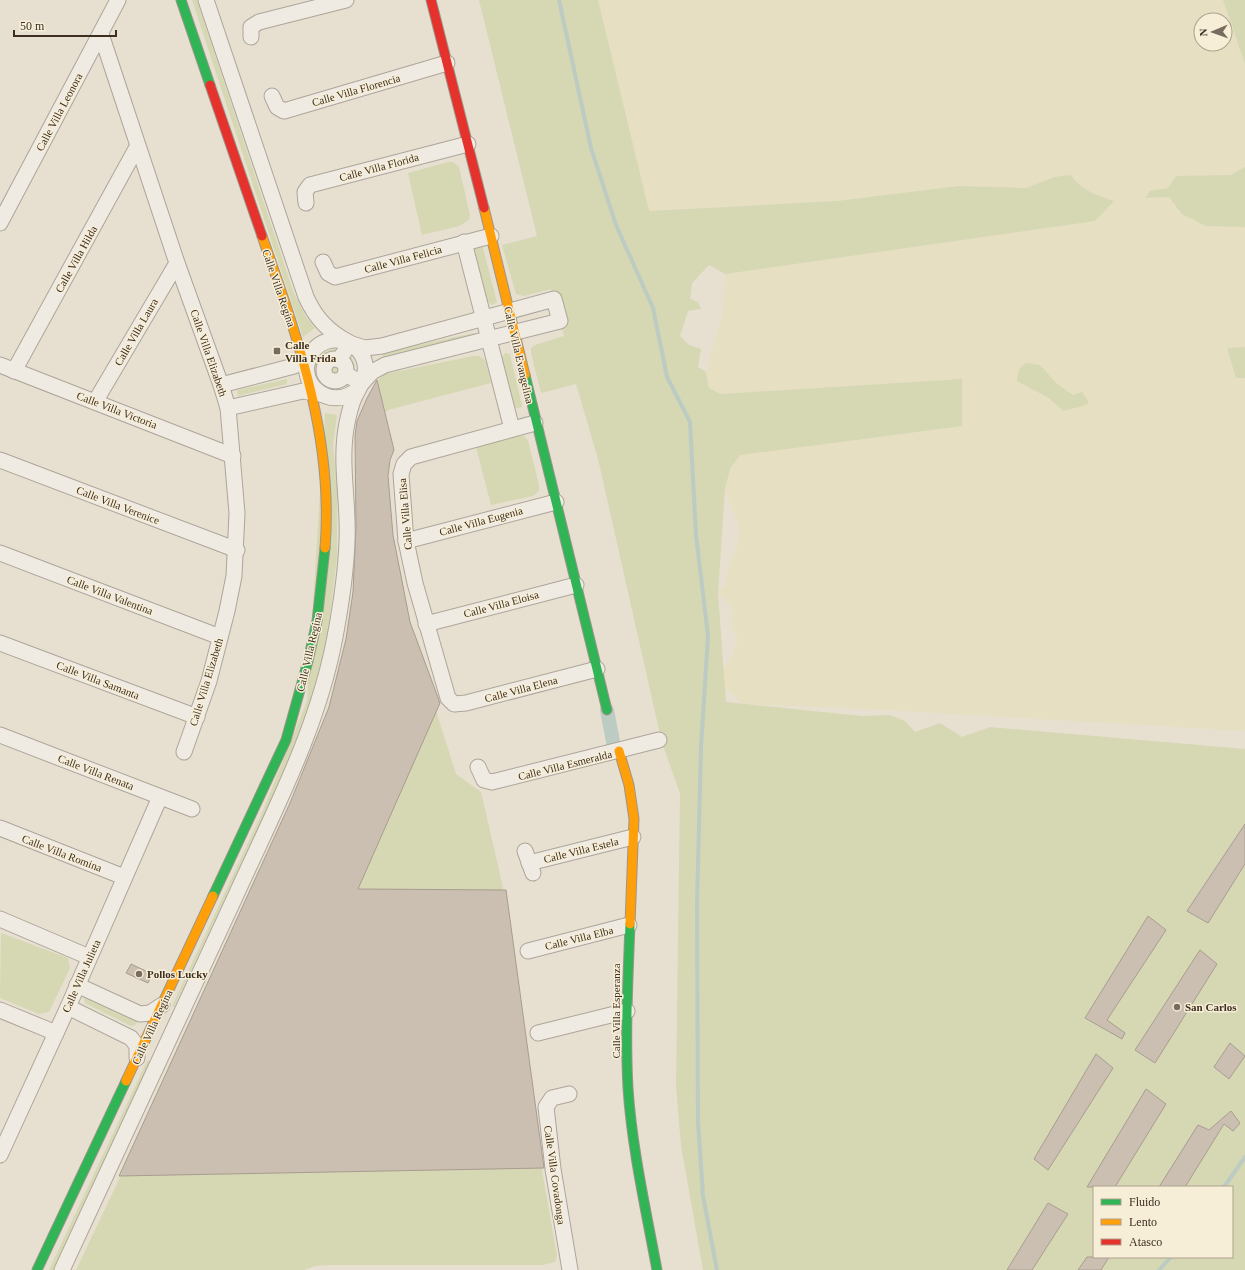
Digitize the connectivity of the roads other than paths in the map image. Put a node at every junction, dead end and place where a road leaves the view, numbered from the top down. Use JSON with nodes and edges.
{"nodes":[{"id":1,"x":118,"y":0,"type":"edge"},
{"id":2,"x":181,"y":0,"type":"edge"},
{"id":3,"x":206,"y":0,"type":"edge"},
{"id":4,"x":346,"y":0,"type":"edge"},
{"id":5,"x":431,"y":0,"type":"edge"},
{"id":6,"x":101,"y":34,"type":"junction"},
{"id":7,"x":251,"y":37,"type":"dead end"},
{"id":8,"x":447,"y":63,"type":"junction"},
{"id":9,"x":272,"y":96,"type":"dead end"},
{"id":10,"x":468,"y":144,"type":"junction"},
{"id":11,"x":137,"y":147,"type":"junction"},
{"id":12,"x":306,"y":203,"type":"dead end"},
{"id":13,"x":0,"y":223,"type":"edge"},
{"id":14,"x":491,"y":236,"type":"junction"},
{"id":15,"x":464,"y":242,"type":"junction"},
{"id":16,"x":323,"y":262,"type":"dead end"},
{"id":17,"x":177,"y":263,"type":"junction"},
{"id":18,"x":497,"y":327,"type":"junction"},
{"id":19,"x":0,"y":365,"type":"edge"},
{"id":20,"x":14,"y":371,"type":"junction"},
{"id":21,"x":334,"y":371,"type":"junction"},
{"id":22,"x":222,"y":385,"type":"junction"},
{"id":23,"x":95,"y":402,"type":"junction"},
{"id":24,"x":228,"y":408,"type":"junction"},
{"id":25,"x":535,"y":423,"type":"junction"},
{"id":26,"x":512,"y":429,"type":"junction"},
{"id":27,"x":233,"y":456,"type":"junction"},
{"id":28,"x":0,"y":460,"type":"edge"},
{"id":29,"x":556,"y":502,"type":"junction"},
{"id":30,"x":406,"y":541,"type":"junction"},
{"id":31,"x":236,"y":550,"type":"junction"},
{"id":32,"x":0,"y":554,"type":"edge"},
{"id":33,"x":576,"y":585,"type":"junction"},
{"id":34,"x":426,"y":624,"type":"junction"},
{"id":35,"x":220,"y":637,"type":"junction"},
{"id":36,"x":0,"y":643,"type":"edge"},
{"id":37,"x":597,"y":669,"type":"junction"},
{"id":38,"x":448,"y":698,"type":"joint"},
{"id":39,"x":607,"y":710,"type":"dead end"},
{"id":40,"x":197,"y":717,"type":"junction"},
{"id":41,"x":0,"y":736,"type":"edge"},
{"id":42,"x":659,"y":740,"type":"dead end"},
{"id":43,"x":184,"y":752,"type":"dead end"},
{"id":44,"x":619,"y":752,"type":"junction"},
{"id":45,"x":478,"y":768,"type":"dead end"},
{"id":46,"x":160,"y":797,"type":"junction"},
{"id":47,"x":192,"y":809,"type":"dead end"},
{"id":48,"x":0,"y":828,"type":"edge"},
{"id":49,"x":633,"y":837,"type":"junction"},
{"id":50,"x":529,"y":862,"type":"dead end"},
{"id":51,"x":124,"y":877,"type":"junction"},
{"id":52,"x":0,"y":919,"type":"edge"},
{"id":53,"x":629,"y":925,"type":"junction"},
{"id":54,"x":528,"y":951,"type":"dead end"},
{"id":55,"x":89,"y":957,"type":"junction"},
{"id":56,"x":77,"y":985,"type":"junction"},
{"id":57,"x":163,"y":1002,"type":"junction"},
{"id":58,"x":68,"y":1007,"type":"junction"},
{"id":59,"x":0,"y":1010,"type":"edge"},
{"id":60,"x":183,"y":1011,"type":"junction"},
{"id":61,"x":627,"y":1011,"type":"junction"},
{"id":62,"x":140,"y":1014,"type":"junction"},
{"id":63,"x":56,"y":1033,"type":"junction"},
{"id":64,"x":538,"y":1033,"type":"dead end"},
{"id":65,"x":147,"y":1035,"type":"junction"},
{"id":66,"x":136,"y":1060,"type":"junction"},
{"id":67,"x":154,"y":1074,"type":"junction"},
{"id":68,"x":569,"y":1094,"type":"dead end"},
{"id":69,"x":0,"y":1155,"type":"edge"},
{"id":70,"x":37,"y":1270,"type":"edge"},
{"id":71,"x":62,"y":1270,"type":"edge"},
{"id":72,"x":570,"y":1270,"type":"edge"},
{"id":73,"x":657,"y":1270,"type":"edge"}],
"edges":[{"from":1,"to":6,"type":"street","name":"Calle Villa Leonora"},
{"from":2,"to":21,"type":"street","name":"Calle Villa Regina"},
{"from":3,"to":21,"type":"street","name":"Calle Villa Regina"},
{"from":4,"to":7,"type":"street"},
{"from":5,"to":8,"type":"street","name":"Calle Villa Evangelina"},
{"from":6,"to":11,"type":"street","name":"Calle Villa Elizabeth"},
{"from":6,"to":13,"type":"street","name":"Calle Villa Leonora"},
{"from":8,"to":9,"type":"street","name":"Calle Villa Florencia"},
{"from":8,"to":10,"type":"street","name":"Calle Villa Evangelina"},
{"from":10,"to":12,"type":"street","name":"Calle Villa Florida"},
{"from":10,"to":14,"type":"street","name":"Calle Villa Evangelina"},
{"from":11,"to":17,"type":"street","name":"Calle Villa Elizabeth"},
{"from":11,"to":20,"type":"street","name":"Calle Villa Hilda"},
{"from":14,"to":15,"type":"street","name":"Calle Villa Felicia"},
{"from":14,"to":18,"type":"street","name":"Calle Villa Evangelina"},
{"from":15,"to":16,"type":"street","name":"Calle Villa Felicia"},
{"from":15,"to":18,"type":"street","name":"Calle Villa Evangelina"},
{"from":17,"to":22,"type":"street","name":"Calle Villa Elizabeth"},
{"from":17,"to":23,"type":"street","name":"Calle Villa Laura"},
{"from":18,"to":21,"type":"street"},
{"from":18,"to":21,"type":"street"},
{"from":18,"to":25,"type":"street","name":"Calle Villa Evangelina"},
{"from":18,"to":26,"type":"street","name":"Calle Villa Evangelina"},
{"from":19,"to":20,"type":"street","name":"Calle Villa Victoria"},
{"from":20,"to":23,"type":"street","name":"Calle Villa Victoria"},
{"from":21,"to":22,"type":"street"},
{"from":21,"to":24,"type":"street"},
{"from":21,"to":57,"type":"street","name":"Calle Villa Regina"},
{"from":21,"to":60,"type":"street","name":"Calle Villa Regina"},
{"from":22,"to":24,"type":"street","name":"Calle Villa Elizabeth"},
{"from":23,"to":27,"type":"street","name":"Calle Villa Victoria"},
{"from":24,"to":27,"type":"street","name":"Calle Villa Elizabeth"},
{"from":25,"to":26,"type":"street","name":"Calle Villa Elisa"},
{"from":25,"to":29,"type":"street","name":"Calle Villa Evangelina"},
{"from":26,"to":30,"type":"street","name":"Calle Villa Elisa"},
{"from":27,"to":31,"type":"street","name":"Calle Villa Elizabeth"},
{"from":28,"to":31,"type":"street","name":"Calle Villa Verenice"},
{"from":29,"to":30,"type":"street","name":"Calle Villa Eugenia"},
{"from":29,"to":33,"type":"street","name":"Calle Villa Evangelina"},
{"from":30,"to":34,"type":"street","name":"Calle Villa Elisa"},
{"from":31,"to":35,"type":"street","name":"Calle Villa Elizabeth"},
{"from":32,"to":35,"type":"street","name":"Calle Villa Valentina"},
{"from":33,"to":34,"type":"street","name":"Calle Villa Eloisa"},
{"from":33,"to":37,"type":"street","name":"Calle Villa Evangelina"},
{"from":34,"to":38,"type":"street","name":"Calle Villa Elisa"},
{"from":35,"to":40,"type":"street","name":"Calle Villa Elizabeth"},
{"from":36,"to":40,"type":"street","name":"Calle Villa Samanta"},
{"from":37,"to":38,"type":"street","name":"Calle Villa Elena"},
{"from":37,"to":39,"type":"street","name":"Calle Villa Evangelina"},
{"from":40,"to":43,"type":"street","name":"Calle Villa Elizabeth"},
{"from":41,"to":46,"type":"street","name":"Calle Villa Renata"},
{"from":42,"to":44,"type":"street","name":"Calle Villa Esmeralda"},
{"from":44,"to":45,"type":"street","name":"Calle Villa Esmeralda"},
{"from":44,"to":49,"type":"street","name":"Calle Villa Esperanza"},
{"from":46,"to":47,"type":"street","name":"Calle Villa Renata"},
{"from":46,"to":51,"type":"street","name":"Calle Villa Julieta"},
{"from":48,"to":51,"type":"street","name":"Calle Villa Romina"},
{"from":49,"to":50,"type":"street","name":"Calle Villa Estela"},
{"from":49,"to":53,"type":"street","name":"Calle Villa Esperanza"},
{"from":51,"to":55,"type":"street","name":"Calle Villa Julieta"},
{"from":52,"to":55,"type":"street"},
{"from":53,"to":54,"type":"street","name":"Calle Villa Elba"},
{"from":53,"to":61,"type":"street","name":"Calle Villa Esperanza"},
{"from":55,"to":56,"type":"street","name":"Calle Villa Julieta"},
{"from":56,"to":58,"type":"street","name":"Calle Villa Julieta"},
{"from":56,"to":62,"type":"street"},
{"from":57,"to":60,"type":"street"},
{"from":57,"to":62,"type":"street"},
{"from":57,"to":65,"type":"street","name":"Calle Villa Regina"},
{"from":58,"to":63,"type":"street","name":"Calle Villa Julieta"},
{"from":58,"to":65,"type":"street"},
{"from":59,"to":63,"type":"street"},
{"from":60,"to":65,"type":"street"},
{"from":60,"to":67,"type":"street","name":"Calle Villa Regina"},
{"from":61,"to":64,"type":"street"},
{"from":61,"to":73,"type":"street","name":"Calle Villa Esperanza"},
{"from":62,"to":65,"type":"street"},
{"from":63,"to":69,"type":"street","name":"Calle Villa Julieta"},
{"from":65,"to":66,"type":"street"},
{"from":65,"to":67,"type":"street"},
{"from":66,"to":67,"type":"street"},
{"from":66,"to":70,"type":"street","name":"Calle Villa Regina"},
{"from":67,"to":71,"type":"street","name":"Calle Villa Regina"},
{"from":68,"to":72,"type":"street","name":"Calle Villa Covadonga"}]}
